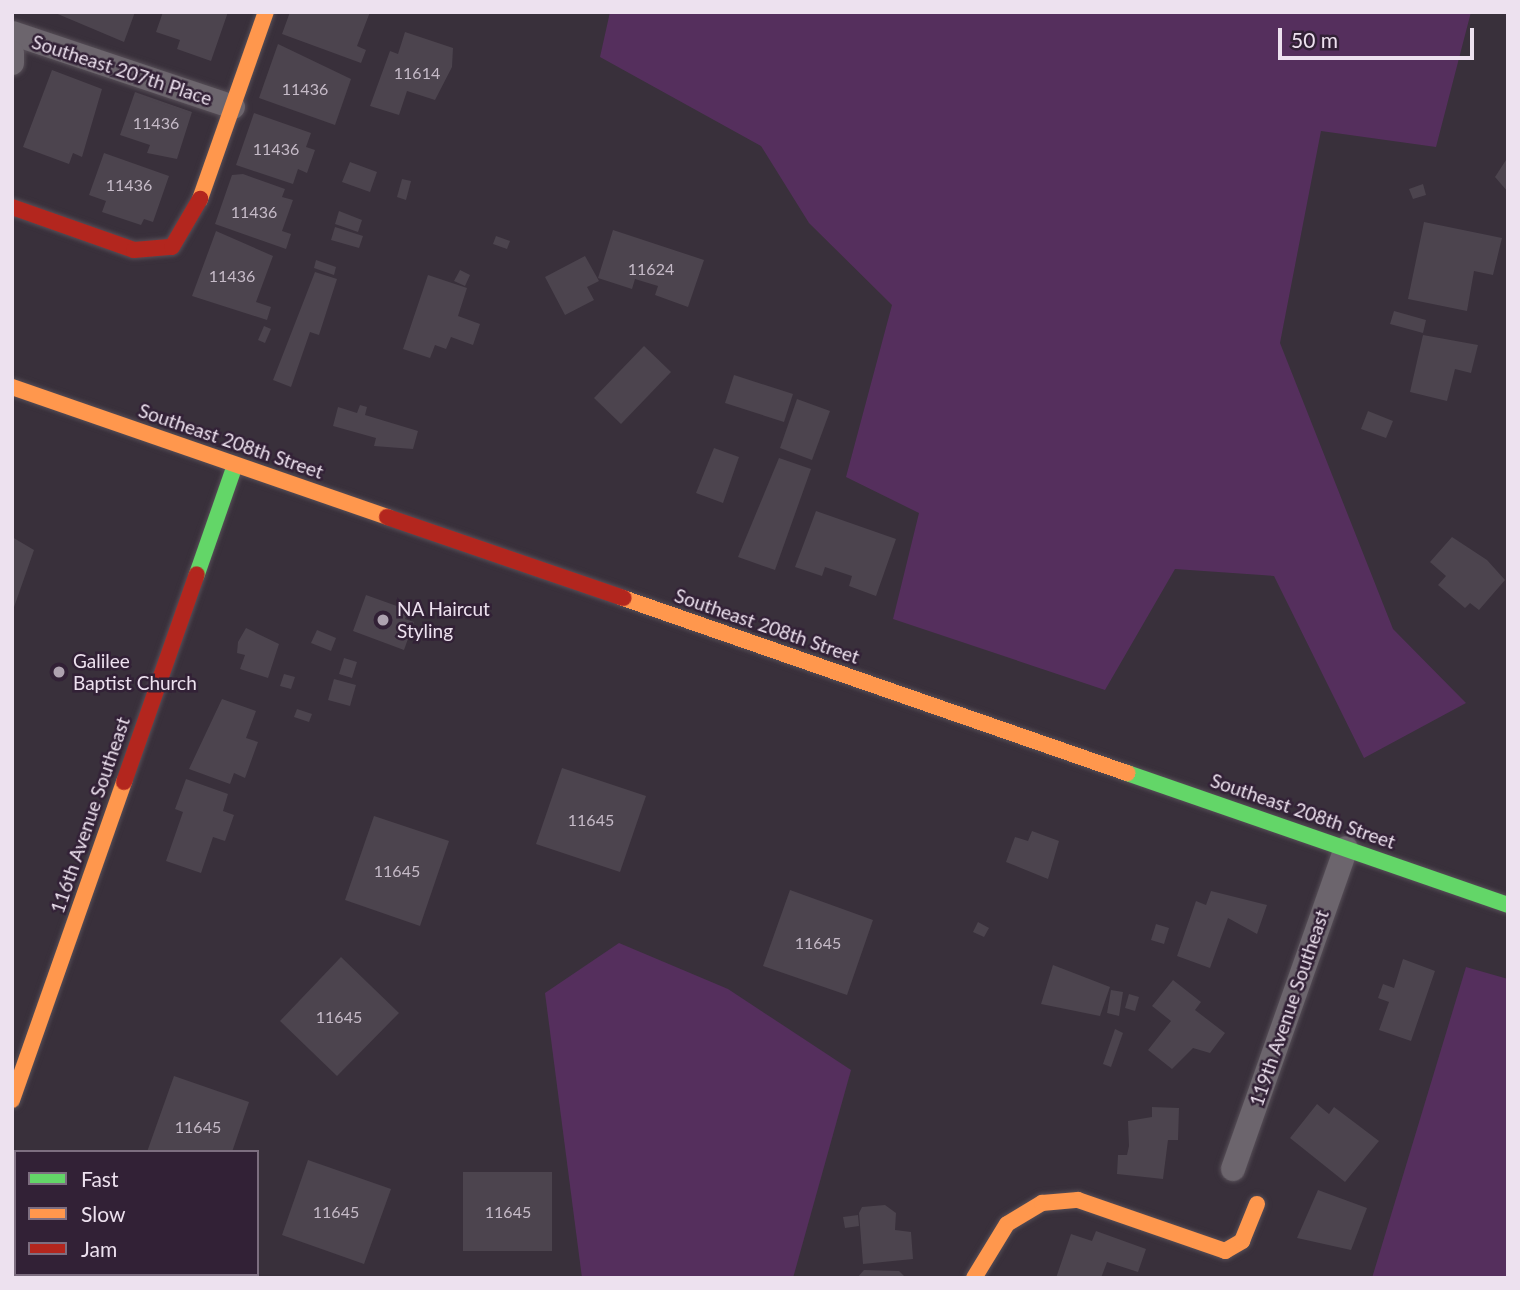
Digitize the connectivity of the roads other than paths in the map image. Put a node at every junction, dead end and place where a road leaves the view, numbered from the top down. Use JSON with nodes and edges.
{"nodes":[{"id":1,"x":16,"y":12,"type":"edge"},
{"id":2,"x":266,"y":12,"type":"edge"},
{"id":3,"x":12,"y":23,"type":"edge"},
{"id":4,"x":12,"y":33,"type":"edge"},
{"id":5,"x":12,"y":53,"type":"edge"},
{"id":6,"x":12,"y":63,"type":"edge"},
{"id":7,"x":233,"y":107,"type":"junction"},
{"id":8,"x":12,"y":207,"type":"edge"},
{"id":9,"x":12,"y":387,"type":"edge"},
{"id":10,"x":235,"y":465,"type":"junction"},
{"id":11,"x":1346,"y":848,"type":"junction"},
{"id":12,"x":1508,"y":905,"type":"edge"},
{"id":13,"x":12,"y":1100,"type":"edge"},
{"id":14,"x":1233,"y":1168,"type":"dead end"},
{"id":15,"x":1257,"y":1204,"type":"dead end"},
{"id":16,"x":974,"y":1278,"type":"edge"}],
"edges":[{"from":1,"to":3,"type":"street"},
{"from":2,"to":7,"type":"main road"},
{"from":4,"to":7,"type":"street","name":"Southeast 207th Place"},
{"from":5,"to":6,"type":"street"},
{"from":7,"to":8,"type":"main road"},
{"from":9,"to":10,"type":"main road","name":"Southeast 208th Street"},
{"from":10,"to":11,"type":"main road","name":"Southeast 208th Street"},
{"from":10,"to":13,"type":"main road","name":"116th Avenue Southeast"},
{"from":11,"to":12,"type":"main road","name":"Southeast 208th Street"},
{"from":11,"to":14,"type":"street","name":"119th Avenue Southeast"},
{"from":15,"to":16,"type":"main road"}]}
